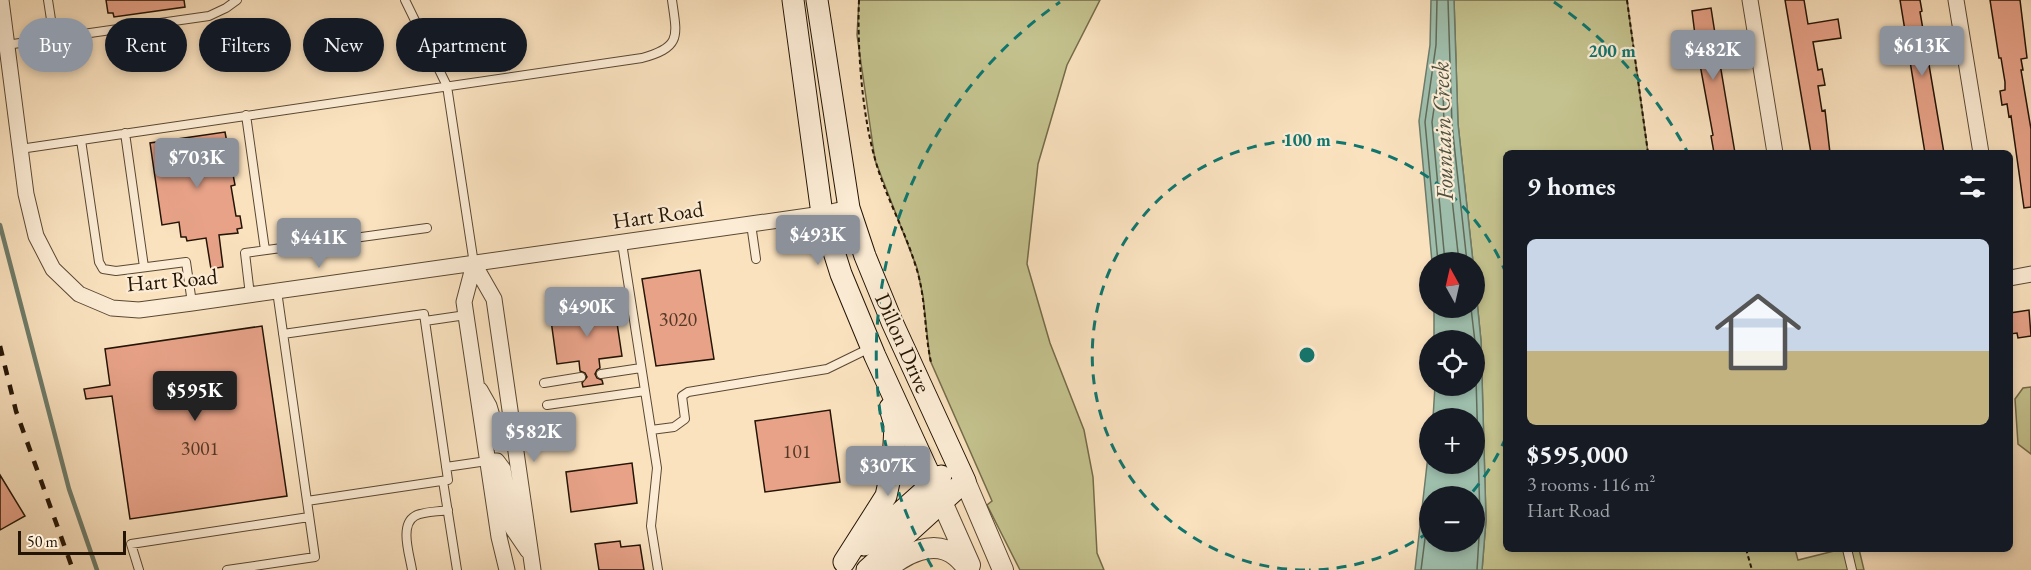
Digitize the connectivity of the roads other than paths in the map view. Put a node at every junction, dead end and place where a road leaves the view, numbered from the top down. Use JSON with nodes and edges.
{"nodes":[{"id":1,"x":1,"y":0,"type":"edge"},
{"id":2,"x":48,"y":0,"type":"edge"},
{"id":3,"x":237,"y":0,"type":"edge"},
{"id":4,"x":405,"y":0,"type":"edge"},
{"id":5,"x":672,"y":0,"type":"edge"},
{"id":6,"x":793,"y":0,"type":"edge"},
{"id":7,"x":817,"y":0,"type":"edge"},
{"id":8,"x":1750,"y":0,"type":"edge"},
{"id":9,"x":1956,"y":0,"type":"edge"},
{"id":10,"x":51,"y":18,"type":"edge"},
{"id":11,"x":93,"y":33,"type":"edge"},
{"id":12,"x":18,"y":44,"type":"edge"},
{"id":13,"x":6,"y":45,"type":"junction"},
{"id":14,"x":447,"y":86,"type":"junction"},
{"id":15,"x":246,"y":115,"type":"junction"},
{"id":16,"x":125,"y":133,"type":"junction"},
{"id":17,"x":81,"y":140,"type":"junction"},
{"id":18,"x":20,"y":149,"type":"junction"},
{"id":19,"x":1775,"y":150,"type":"edge"},
{"id":20,"x":1981,"y":150,"type":"edge"},
{"id":21,"x":849,"y":208,"type":"junction"},
{"id":22,"x":822,"y":214,"type":"junction"},
{"id":23,"x":751,"y":224,"type":"junction"},
{"id":24,"x":427,"y":228,"type":"dead end"},
{"id":25,"x":622,"y":243,"type":"junction"},
{"id":26,"x":265,"y":250,"type":"junction"},
{"id":27,"x":756,"y":260,"type":"dead end"},
{"id":28,"x":474,"y":264,"type":"junction"},
{"id":29,"x":144,"y":267,"type":"junction"},
{"id":30,"x":2031,"y":274,"type":"edge"},
{"id":31,"x":2013,"y":277,"type":"edge"},
{"id":32,"x":277,"y":291,"type":"junction"},
{"id":33,"x":250,"y":295,"type":"junction"},
{"id":34,"x":192,"y":303,"type":"junction"},
{"id":35,"x":466,"y":315,"type":"junction"},
{"id":36,"x":425,"y":321,"type":"junction"},
{"id":37,"x":283,"y":334,"type":"junction"},
{"id":38,"x":873,"y":352,"type":"junction"},
{"id":39,"x":641,"y":368,"type":"junction"},
{"id":40,"x":601,"y":374,"type":"dead end"},
{"id":41,"x":581,"y":377,"type":"dead end"},
{"id":42,"x":475,"y":382,"type":"junction"},
{"id":43,"x":544,"y":383,"type":"dead end"},
{"id":44,"x":645,"y":391,"type":"junction"},
{"id":45,"x":547,"y":405,"type":"dead end"},
{"id":46,"x":651,"y":430,"type":"junction"},
{"id":47,"x":514,"y":440,"type":"junction"},
{"id":48,"x":487,"y":460,"type":"junction"},
{"id":49,"x":446,"y":467,"type":"junction"},
{"id":50,"x":961,"y":471,"type":"junction"},
{"id":51,"x":443,"y":481,"type":"junction"},
{"id":52,"x":937,"y":493,"type":"junction"},
{"id":53,"x":307,"y":501,"type":"junction"},
{"id":54,"x":448,"y":510,"type":"junction"},
{"id":55,"x":309,"y":517,"type":"junction"},
{"id":56,"x":1848,"y":552,"type":"edge"},
{"id":57,"x":532,"y":563,"type":"edge"},
{"id":58,"x":839,"y":566,"type":"edge"},
{"id":59,"x":139,"y":570,"type":"edge"},
{"id":60,"x":227,"y":570,"type":"edge"},
{"id":61,"x":412,"y":570,"type":"edge"},
{"id":62,"x":457,"y":570,"type":"edge"},
{"id":63,"x":507,"y":570,"type":"edge"},
{"id":64,"x":658,"y":570,"type":"edge"},
{"id":65,"x":867,"y":570,"type":"edge"},
{"id":66,"x":886,"y":570,"type":"edge"},
{"id":67,"x":971,"y":570,"type":"edge"},
{"id":68,"x":1003,"y":570,"type":"edge"},
{"id":69,"x":1852,"y":570,"type":"edge"}],
"edges":[{"from":1,"to":13,"type":"street","name":"Hart Road"},
{"from":2,"to":10,"type":"lane"},
{"from":3,"to":11,"type":"lane"},
{"from":4,"to":14,"type":"lane"},
{"from":5,"to":14,"type":"lane"},
{"from":6,"to":22,"type":"main road","name":"Dillon Drive"},
{"from":7,"to":21,"type":"main road","name":"Dillon Drive"},
{"from":8,"to":19,"type":"street"},
{"from":9,"to":20,"type":"street"},
{"from":12,"to":13,"type":"lane"},
{"from":13,"to":18,"type":"street","name":"Hart Road"},
{"from":14,"to":15,"type":"lane"},
{"from":14,"to":28,"type":"lane"},
{"from":15,"to":16,"type":"lane"},
{"from":15,"to":26,"type":"lane"},
{"from":16,"to":17,"type":"lane"},
{"from":16,"to":29,"type":"lane"},
{"from":17,"to":18,"type":"lane"},
{"from":17,"to":29,"type":"lane"},
{"from":18,"to":34,"type":"street","name":"Hart Road"},
{"from":21,"to":22,"type":"street","name":"Hart Road"},
{"from":21,"to":50,"type":"main road","name":"Dillon Drive"},
{"from":22,"to":23,"type":"street","name":"Hart Road"},
{"from":22,"to":38,"type":"main road","name":"Dillon Drive"},
{"from":23,"to":25,"type":"street","name":"Hart Road"},
{"from":23,"to":27,"type":"lane"},
{"from":24,"to":26,"type":"lane"},
{"from":25,"to":28,"type":"street","name":"Hart Road"},
{"from":25,"to":39,"type":"lane"},
{"from":26,"to":33,"type":"lane"},
{"from":28,"to":32,"type":"street","name":"Hart Road"},
{"from":28,"to":35,"type":"street"},
{"from":28,"to":47,"type":"street"},
{"from":29,"to":34,"type":"lane"},
{"from":30,"to":31,"type":"street"},
{"from":32,"to":33,"type":"street","name":"Hart Road"},
{"from":32,"to":37,"type":"lane"},
{"from":33,"to":34,"type":"street","name":"Hart Road"},
{"from":35,"to":36,"type":"lane"},
{"from":35,"to":42,"type":"street"},
{"from":36,"to":37,"type":"lane"},
{"from":36,"to":49,"type":"lane"},
{"from":37,"to":53,"type":"lane"},
{"from":38,"to":46,"type":"lane"},
{"from":38,"to":52,"type":"main road","name":"Dillon Drive"},
{"from":38,"to":58,"type":"main road"},
{"from":39,"to":40,"type":"lane"},
{"from":39,"to":44,"type":"lane"},
{"from":41,"to":43,"type":"lane"},
{"from":42,"to":47,"type":"street"},
{"from":42,"to":48,"type":"street"},
{"from":44,"to":45,"type":"lane"},
{"from":44,"to":46,"type":"lane"},
{"from":46,"to":64,"type":"lane"},
{"from":47,"to":57,"type":"street"},
{"from":48,"to":49,"type":"lane"},
{"from":48,"to":57,"type":"street"},
{"from":48,"to":63,"type":"street"},
{"from":49,"to":51,"type":"lane"},
{"from":50,"to":52,"type":"main road"},
{"from":50,"to":68,"type":"street","name":"Dillon Drive"},
{"from":51,"to":53,"type":"lane"},
{"from":51,"to":54,"type":"lane"},
{"from":52,"to":58,"type":"main road"},
{"from":52,"to":65,"type":"main road"},
{"from":52,"to":67,"type":"street","name":"Dillon Drive"},
{"from":53,"to":55,"type":"lane"},
{"from":54,"to":61,"type":"lane"},
{"from":54,"to":62,"type":"lane"},
{"from":55,"to":59,"type":"lane"},
{"from":55,"to":60,"type":"lane"},
{"from":56,"to":69,"type":"lane"},
{"from":66,"to":67,"type":"street"}]}
